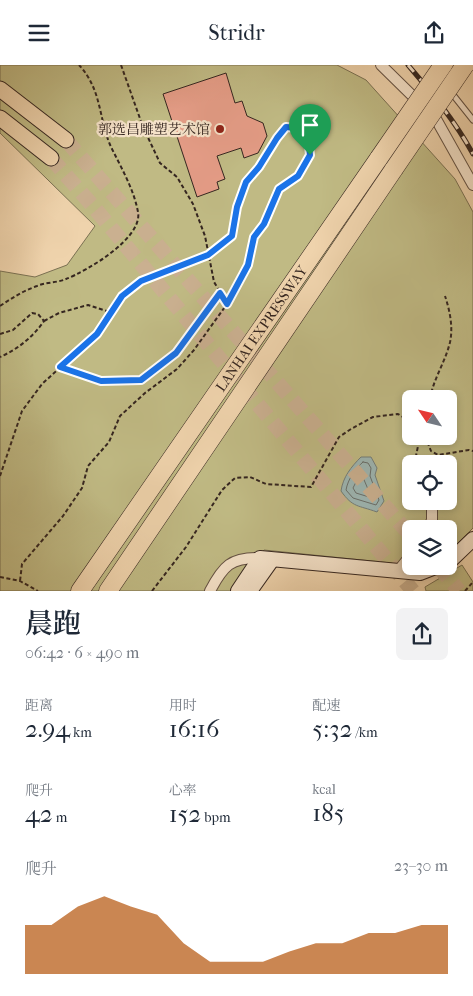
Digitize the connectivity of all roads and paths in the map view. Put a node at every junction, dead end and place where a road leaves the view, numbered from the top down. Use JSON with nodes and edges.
{"nodes":[{"id":1,"x":79,"y":65,"type":"edge"},
{"id":2,"x":121,"y":65,"type":"edge"},
{"id":3,"x":381,"y":65,"type":"edge"},
{"id":4,"x":465,"y":65,"type":"edge"},
{"id":5,"x":437,"y":66,"type":"edge"},
{"id":6,"x":0,"y":89,"type":"edge"},
{"id":7,"x":0,"y":118,"type":"edge"},
{"id":8,"x":473,"y":120,"type":"edge"},
{"id":9,"x":66,"y":141,"type":"tunnel mouth"},
{"id":10,"x":51,"y":158,"type":"tunnel mouth"},
{"id":11,"x":473,"y":185,"type":"edge"},
{"id":12,"x":208,"y":255,"type":"junction"},
{"id":13,"x":220,"y":293,"type":"junction"},
{"id":14,"x":445,"y":296,"type":"dead end"},
{"id":15,"x":227,"y":304,"type":"junction"},
{"id":16,"x":0,"y":306,"type":"edge"},
{"id":17,"x":111,"y":313,"type":"junction"},
{"id":18,"x":44,"y":321,"type":"junction"},
{"id":19,"x":0,"y":334,"type":"edge"},
{"id":20,"x":0,"y":357,"type":"edge"},
{"id":21,"x":60,"y":367,"type":"junction"},
{"id":22,"x":433,"y":390,"type":"edge"},
{"id":23,"x":402,"y":416,"type":"edge"},
{"id":24,"x":429,"y":445,"type":"edge"},
{"id":25,"x":473,"y":451,"type":"edge"},
{"id":26,"x":0,"y":476,"type":"edge"},
{"id":27,"x":473,"y":539,"type":"edge"},
{"id":28,"x":457,"y":554,"type":"edge"},
{"id":29,"x":266,"y":559,"type":"junction"},
{"id":30,"x":402,"y":566,"type":"edge"},
{"id":31,"x":398,"y":571,"type":"junction"},
{"id":32,"x":402,"y":571,"type":"edge"},
{"id":33,"x":218,"y":576,"type":"junction"},
{"id":34,"x":0,"y":577,"type":"edge"},
{"id":35,"x":20,"y":581,"type":"junction"},
{"id":36,"x":473,"y":582,"type":"edge"},
{"id":37,"x":38,"y":591,"type":"edge"},
{"id":38,"x":80,"y":591,"type":"edge"},
{"id":39,"x":108,"y":591,"type":"edge"},
{"id":40,"x":152,"y":591,"type":"edge"},
{"id":41,"x":210,"y":591,"type":"edge"},
{"id":42,"x":216,"y":591,"type":"edge"},
{"id":43,"x":238,"y":591,"type":"edge"},
{"id":44,"x":250,"y":591,"type":"edge"},
{"id":45,"x":464,"y":591,"type":"edge"}],
"edges":[{"from":1,"to":16,"type":"path"},
{"from":2,"to":12,"type":"path"},
{"from":3,"to":11,"type":"street"},
{"from":4,"to":39,"type":"highway","name":"LANHAI EXPRESSWAY","bridge":true},
{"from":5,"to":8,"type":"lane"},
{"from":5,"to":38,"type":"highway","name":"LANHAI EXPRESSWAY","bridge":true},
{"from":6,"to":9,"type":"main road"},
{"from":7,"to":10,"type":"main road"},
{"from":12,"to":13,"type":"path"},
{"from":12,"to":15,"type":"path"},
{"from":12,"to":17,"type":"path"},
{"from":13,"to":15,"type":"path"},
{"from":13,"to":21,"type":"path"},
{"from":14,"to":22,"type":"path"},
{"from":15,"to":35,"type":"path"},
{"from":17,"to":18,"type":"path"},
{"from":17,"to":21,"type":"path"},
{"from":18,"to":19,"type":"path"},
{"from":18,"to":20,"type":"path"},
{"from":21,"to":26,"type":"path"},
{"from":23,"to":40,"type":"path"},
{"from":24,"to":25,"type":"path"},
{"from":27,"to":28,"type":"street"},
{"from":29,"to":31,"type":"street"},
{"from":29,"to":33,"type":"street"},
{"from":29,"to":43,"type":"street"},
{"from":29,"to":44,"type":"street"},
{"from":30,"to":31,"type":"street"},
{"from":31,"to":32,"type":"street"},
{"from":33,"to":41,"type":"street"},
{"from":33,"to":42,"type":"street"},
{"from":34,"to":35,"type":"path"},
{"from":35,"to":37,"type":"path"},
{"from":36,"to":45,"type":"path"}]}
